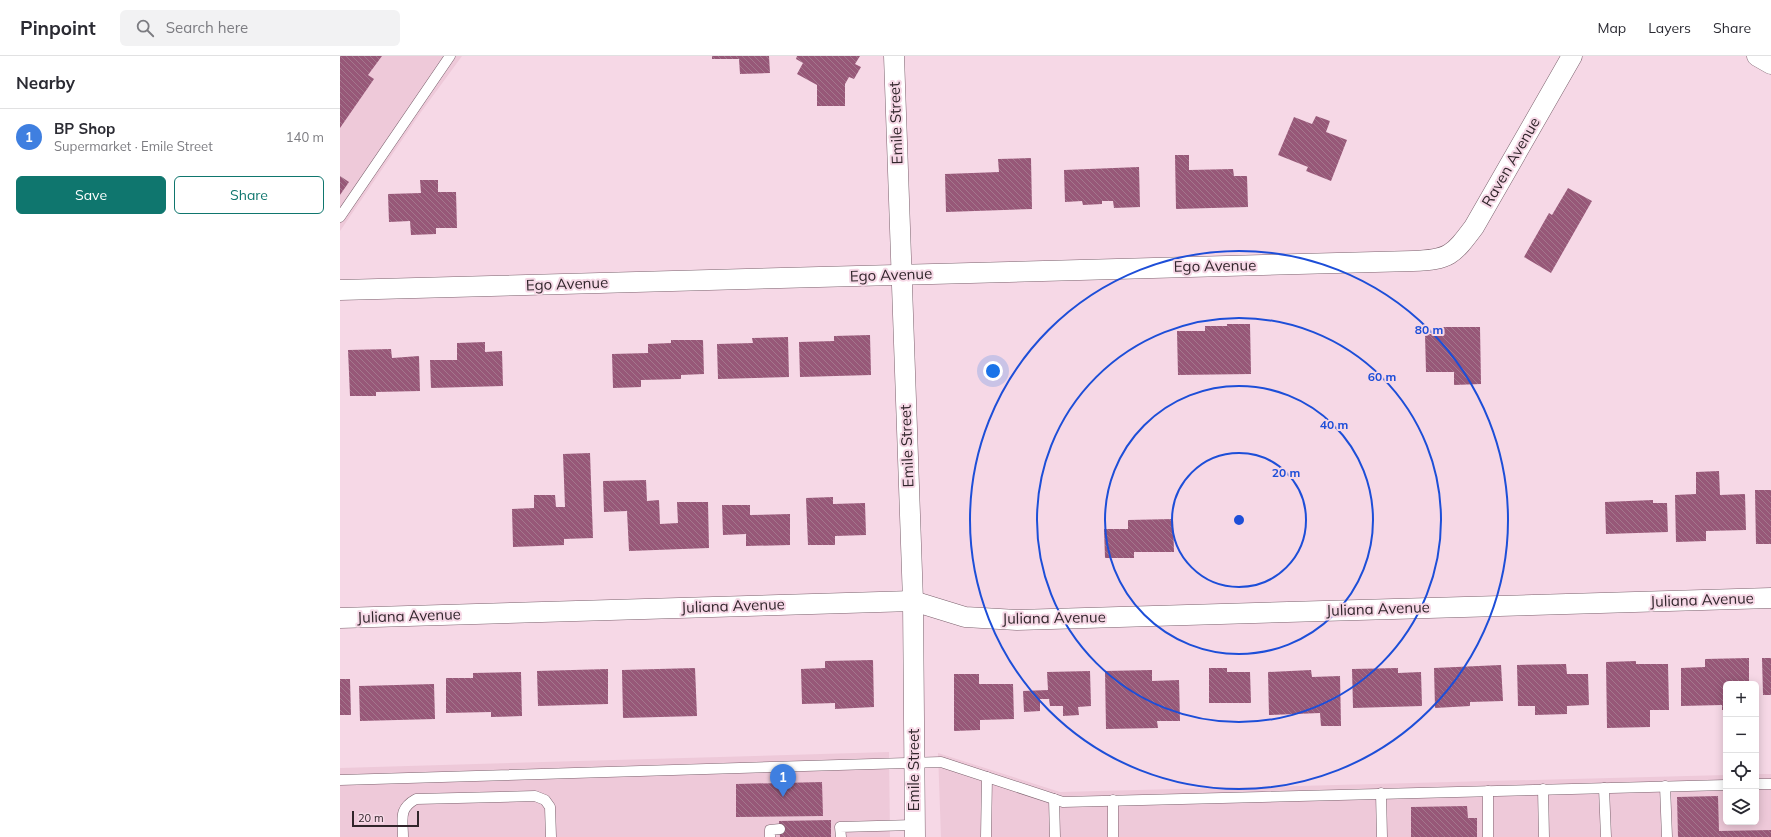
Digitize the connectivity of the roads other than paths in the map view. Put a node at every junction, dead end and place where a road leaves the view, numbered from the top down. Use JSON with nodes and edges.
{"nodes":[{"id":1,"x":450,"y":56,"type":"edge"},
{"id":2,"x":894,"y":56,"type":"edge"},
{"id":3,"x":1572,"y":56,"type":"edge"},
{"id":4,"x":1757,"y":56,"type":"edge"},
{"id":5,"x":1771,"y":64,"type":"edge"},
{"id":6,"x":340,"y":217,"type":"edge"},
{"id":7,"x":1441,"y":259,"type":"joint"},
{"id":8,"x":901,"y":274,"type":"junction"},
{"id":9,"x":340,"y":290,"type":"edge"},
{"id":10,"x":1771,"y":598,"type":"edge"},
{"id":11,"x":913,"y":601,"type":"junction"},
{"id":12,"x":340,"y":618,"type":"edge"},
{"id":13,"x":914,"y":763,"type":"junction"},
{"id":14,"x":987,"y":777,"type":"junction"},
{"id":15,"x":340,"y":780,"type":"edge"},
{"id":16,"x":1759,"y":784,"type":"edge"},
{"id":17,"x":1771,"y":784,"type":"edge"},
{"id":18,"x":1723,"y":785,"type":"edge"},
{"id":19,"x":1665,"y":786,"type":"junction"},
{"id":20,"x":1604,"y":788,"type":"junction"},
{"id":21,"x":1544,"y":789,"type":"junction"},
{"id":22,"x":1488,"y":791,"type":"junction"},
{"id":23,"x":1381,"y":793,"type":"junction"},
{"id":24,"x":1054,"y":799,"type":"junction"},
{"id":25,"x":1113,"y":800,"type":"junction"},
{"id":26,"x":780,"y":829,"type":"dead end"},
{"id":27,"x":837,"y":830,"type":"edge"},
{"id":28,"x":914,"y":831,"type":"edge"},
{"id":29,"x":403,"y":837,"type":"edge"},
{"id":30,"x":551,"y":837,"type":"edge"},
{"id":31,"x":770,"y":837,"type":"edge"},
{"id":32,"x":986,"y":837,"type":"edge"},
{"id":33,"x":1055,"y":837,"type":"edge"},
{"id":34,"x":1113,"y":837,"type":"edge"},
{"id":35,"x":1382,"y":837,"type":"edge"},
{"id":36,"x":1488,"y":837,"type":"edge"},
{"id":37,"x":1544,"y":837,"type":"edge"},
{"id":38,"x":1606,"y":837,"type":"edge"},
{"id":39,"x":1667,"y":837,"type":"edge"}],
"edges":[{"from":1,"to":6,"type":"lane"},
{"from":2,"to":8,"type":"street","name":"Emile Street"},
{"from":3,"to":7,"type":"street","name":"Raven Avenue"},
{"from":4,"to":5,"type":"street"},
{"from":7,"to":8,"type":"street","name":"Ego Avenue"},
{"from":8,"to":9,"type":"street","name":"Ego Avenue"},
{"from":8,"to":11,"type":"street","name":"Emile Street"},
{"from":10,"to":11,"type":"street","name":"Juliana Avenue"},
{"from":11,"to":12,"type":"street","name":"Juliana Avenue"},
{"from":11,"to":13,"type":"street","name":"Emile Street"},
{"from":13,"to":14,"type":"lane"},
{"from":13,"to":15,"type":"lane"},
{"from":13,"to":28,"type":"street","name":"Emile Street"},
{"from":14,"to":24,"type":"lane"},
{"from":14,"to":32,"type":"lane"},
{"from":16,"to":17,"type":"lane"},
{"from":18,"to":19,"type":"lane"},
{"from":19,"to":20,"type":"lane"},
{"from":19,"to":39,"type":"lane"},
{"from":20,"to":21,"type":"lane"},
{"from":20,"to":38,"type":"lane"},
{"from":21,"to":22,"type":"lane"},
{"from":21,"to":37,"type":"lane"},
{"from":22,"to":23,"type":"lane"},
{"from":22,"to":36,"type":"lane"},
{"from":23,"to":25,"type":"lane"},
{"from":23,"to":35,"type":"lane"},
{"from":24,"to":25,"type":"lane"},
{"from":24,"to":33,"type":"lane"},
{"from":25,"to":34,"type":"lane"},
{"from":26,"to":31,"type":"lane"},
{"from":27,"to":28,"type":"lane"},
{"from":29,"to":30,"type":"lane"}]}
